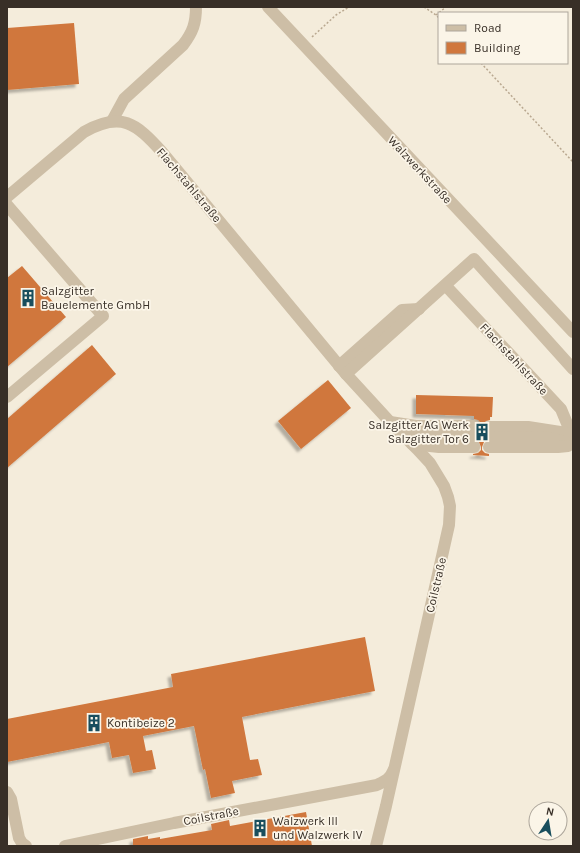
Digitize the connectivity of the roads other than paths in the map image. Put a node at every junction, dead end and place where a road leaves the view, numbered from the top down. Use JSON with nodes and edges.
{"nodes":[{"id":1,"x":196,"y":7,"type":"edge"},
{"id":2,"x":268,"y":7,"type":"edge"},
{"id":3,"x":112,"y":121,"type":"junction"},
{"id":4,"x":7,"y":196,"type":"edge"},
{"id":5,"x":7,"y":205,"type":"edge"},
{"id":6,"x":446,"y":286,"type":"junction"},
{"id":7,"x":573,"y":332,"type":"edge"},
{"id":8,"x":573,"y":369,"type":"edge"},
{"id":9,"x":343,"y":370,"type":"junction"},
{"id":10,"x":7,"y":397,"type":"edge"},
{"id":11,"x":390,"y":422,"type":"junction"},
{"id":12,"x":573,"y":439,"type":"edge"},
{"id":13,"x":408,"y":440,"type":"junction"},
{"id":14,"x":395,"y":766,"type":"junction"},
{"id":15,"x":7,"y":792,"type":"edge"},
{"id":16,"x":26,"y":846,"type":"edge"},
{"id":17,"x":65,"y":846,"type":"edge"},
{"id":18,"x":376,"y":846,"type":"edge"}],
"edges":[{"from":1,"to":3,"type":"street"},
{"from":2,"to":7,"type":"street","name":"Walzwerkstraße"},
{"from":3,"to":4,"type":"street","name":"Flachstahlstraße"},
{"from":3,"to":9,"type":"street","name":"Flachstahlstraße"},
{"from":5,"to":10,"type":"street"},
{"from":6,"to":8,"type":"street"},
{"from":6,"to":9,"type":"street"},
{"from":6,"to":12,"type":"street","name":"Flachstahlstraße"},
{"from":9,"to":11,"type":"street","name":"Flachstahlstraße"},
{"from":11,"to":13,"type":"street","name":"Coilstraße"},
{"from":11,"to":13,"type":"street"},
{"from":12,"to":12,"type":"street"},
{"from":13,"to":14,"type":"street","name":"Coilstraße"},
{"from":14,"to":17,"type":"street","name":"Coilstraße"},
{"from":14,"to":18,"type":"street","name":"Coilstraße"},
{"from":15,"to":16,"type":"street"}]}
